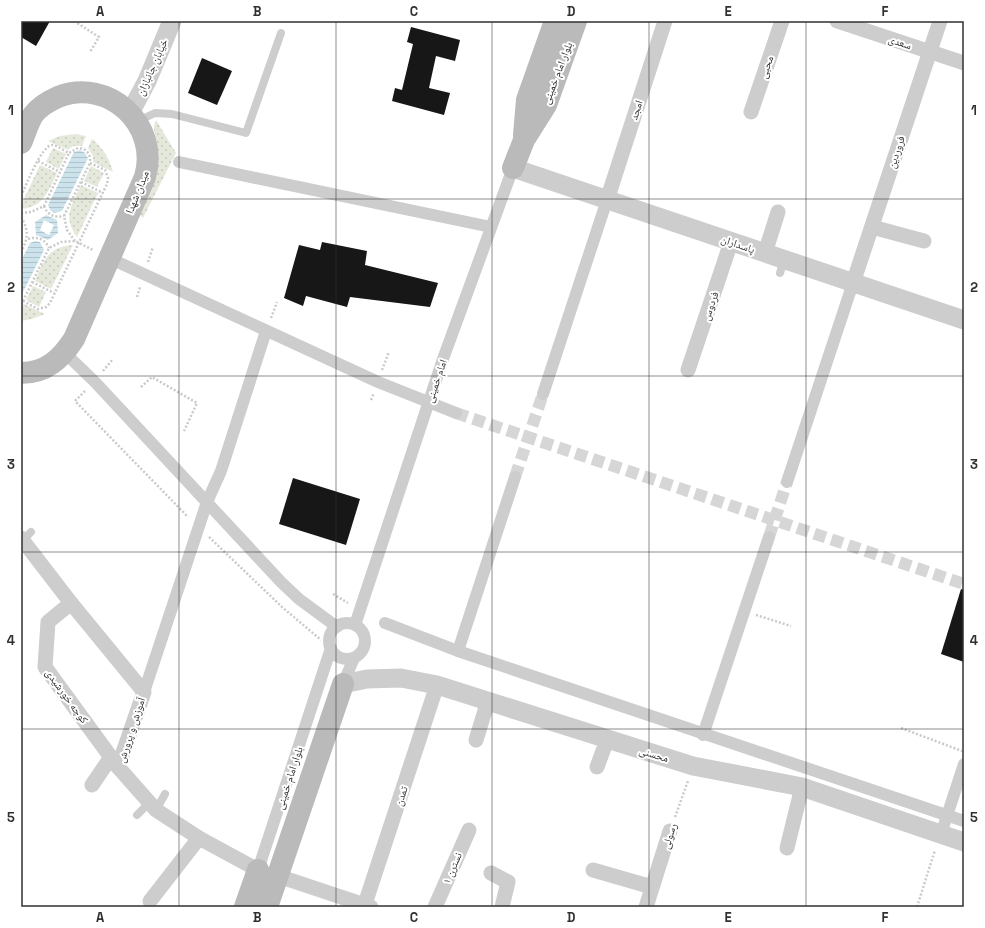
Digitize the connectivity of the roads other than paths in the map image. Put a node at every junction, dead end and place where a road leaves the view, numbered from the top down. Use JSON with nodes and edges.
{"nodes":[{"id":1,"x":172,"y":21,"type":"edge"},
{"id":2,"x":555,"y":21,"type":"edge"},
{"id":3,"x":576,"y":21,"type":"edge"},
{"id":4,"x":665,"y":21,"type":"edge"},
{"id":5,"x":782,"y":21,"type":"edge"},
{"id":6,"x":837,"y":21,"type":"edge"},
{"id":7,"x":940,"y":21,"type":"edge"},
{"id":8,"x":281,"y":33,"type":"dead end"},
{"id":9,"x":929,"y":52,"type":"junction"},
{"id":10,"x":964,"y":63,"type":"edge"},
{"id":11,"x":751,"y":112,"type":"dead end"},
{"id":12,"x":134,"y":117,"type":"junction"},
{"id":13,"x":524,"y":140,"type":"junction"},
{"id":14,"x":21,"y":143,"type":"edge"},
{"id":15,"x":179,"y":162,"type":"dead end"},
{"id":16,"x":513,"y":168,"type":"junction"},
{"id":17,"x":607,"y":200,"type":"junction"},
{"id":18,"x":778,"y":212,"type":"dead end"},
{"id":19,"x":872,"y":226,"type":"junction"},
{"id":20,"x":491,"y":227,"type":"junction"},
{"id":21,"x":924,"y":241,"type":"dead end"},
{"id":22,"x":731,"y":242,"type":"junction"},
{"id":23,"x":765,"y":253,"type":"junction"},
{"id":24,"x":109,"y":258,"type":"junction"},
{"id":25,"x":853,"y":283,"type":"junction"},
{"id":26,"x":964,"y":320,"type":"edge"},
{"id":27,"x":266,"y":331,"type":"junction"},
{"id":28,"x":65,"y":353,"type":"junction"},
{"id":29,"x":688,"y":370,"type":"dead end"},
{"id":30,"x":21,"y":373,"type":"edge"},
{"id":31,"x":543,"y":394,"type":"tunnel mouth"},
{"id":32,"x":428,"y":403,"type":"junction"},
{"id":33,"x":456,"y":413,"type":"tunnel mouth"},
{"id":34,"x":515,"y":477,"type":"tunnel mouth"},
{"id":35,"x":787,"y":482,"type":"tunnel mouth"},
{"id":36,"x":207,"y":502,"type":"junction"},
{"id":37,"x":25,"y":537,"type":"edge"},
{"id":38,"x":769,"y":537,"type":"tunnel mouth"},
{"id":39,"x":71,"y":603,"type":"junction"},
{"id":40,"x":385,"y":623,"type":"dead end"},
{"id":41,"x":354,"y":625,"type":"junction"},
{"id":42,"x":337,"y":627,"type":"junction"},
{"id":43,"x":331,"y":648,"type":"junction"},
{"id":44,"x":458,"y":651,"type":"junction"},
{"id":45,"x":354,"y":658,"type":"junction"},
{"id":46,"x":343,"y":684,"type":"junction"},
{"id":47,"x":437,"y":685,"type":"junction"},
{"id":48,"x":144,"y":692,"type":"junction"},
{"id":49,"x":488,"y":701,"type":"junction"},
{"id":50,"x":703,"y":735,"type":"junction"},
{"id":51,"x":476,"y":740,"type":"dead end"},
{"id":52,"x":607,"y":740,"type":"junction"},
{"id":53,"x":115,"y":762,"type":"junction"},
{"id":54,"x":964,"y":764,"type":"edge"},
{"id":55,"x":596,"y":767,"type":"dead end"},
{"id":56,"x":92,"y":784,"type":"dead end"},
{"id":57,"x":802,"y":787,"type":"junction"},
{"id":58,"x":165,"y":794,"type":"dead end"},
{"id":59,"x":152,"y":807,"type":"junction"},
{"id":60,"x":137,"y":815,"type":"dead end"},
{"id":61,"x":947,"y":816,"type":"junction"},
{"id":62,"x":964,"y":821,"type":"edge"},
{"id":63,"x":469,"y":830,"type":"dead end"},
{"id":64,"x":670,"y":831,"type":"road end"},
{"id":65,"x":941,"y":834,"type":"junction"},
{"id":66,"x":199,"y":838,"type":"junction"},
{"id":67,"x":964,"y":842,"type":"edge"},
{"id":68,"x":787,"y":848,"type":"dead end"},
{"id":69,"x":593,"y":870,"type":"dead end"},
{"id":70,"x":268,"y":873,"type":"junction"},
{"id":71,"x":491,"y":873,"type":"dead end"},
{"id":72,"x":652,"y":887,"type":"junction"},
{"id":73,"x":150,"y":901,"type":"dead end"},
{"id":74,"x":366,"y":906,"type":"edge"},
{"id":75,"x":245,"y":907,"type":"edge"},
{"id":76,"x":267,"y":907,"type":"edge"},
{"id":77,"x":435,"y":907,"type":"edge"},
{"id":78,"x":502,"y":907,"type":"edge"},
{"id":79,"x":646,"y":907,"type":"edge"}],
"edges":[{"from":1,"to":12,"type":"street","name":"خیابان جانبازان"},
{"from":2,"to":13,"type":"main road","name":"بلوار امام خمینی"},
{"from":3,"to":13,"type":"main road","name":"بلوار امام خمینی"},
{"from":4,"to":17,"type":"street","name":"امجد"},
{"from":5,"to":11,"type":"street","name":"محبی"},
{"from":6,"to":9,"type":"street","name":"سعدی"},
{"from":7,"to":9,"type":"street","name":"فروردین"},
{"from":8,"to":12,"type":"lane"},
{"from":9,"to":10,"type":"street","name":"سعدی"},
{"from":9,"to":19,"type":"street","name":"فروردین"},
{"from":12,"to":14,"type":"main road","name":"میدان شهدا"},
{"from":12,"to":24,"type":"main road","name":"میدان شهدا"},
{"from":13,"to":16,"type":"main road","name":"امام خمینی"},
{"from":15,"to":20,"type":"street"},
{"from":16,"to":17,"type":"street","name":"پاسداران"},
{"from":16,"to":20,"type":"street","name":"امام خمینی"},
{"from":17,"to":22,"type":"street","name":"پاسداران"},
{"from":17,"to":31,"type":"street"},
{"from":18,"to":23,"type":"street"},
{"from":19,"to":21,"type":"street"},
{"from":19,"to":25,"type":"street","name":"فروردین"},
{"from":20,"to":32,"type":"street","name":"امام خمینی"},
{"from":22,"to":23,"type":"street","name":"پاسداران"},
{"from":22,"to":29,"type":"street","name":"فردوس"},
{"from":23,"to":25,"type":"street","name":"پاسداران"},
{"from":24,"to":27,"type":"street"},
{"from":24,"to":28,"type":"main road","name":"میدان شهدا"},
{"from":25,"to":26,"type":"street","name":"پاسداران"},
{"from":25,"to":35,"type":"street"},
{"from":27,"to":32,"type":"street"},
{"from":27,"to":36,"type":"street"},
{"from":28,"to":30,"type":"main road","name":"میدان شهدا"},
{"from":28,"to":36,"type":"street"},
{"from":32,"to":33,"type":"street"},
{"from":32,"to":41,"type":"street","name":"امام خمینی"},
{"from":34,"to":44,"type":"street"},
{"from":36,"to":42,"type":"street"},
{"from":36,"to":48,"type":"street"},
{"from":37,"to":39,"type":"street","name":"آموزش و پرورش"},
{"from":38,"to":50,"type":"street"},
{"from":39,"to":48,"type":"street","name":"آموزش و پرورش"},
{"from":39,"to":53,"type":"street","name":"کوچه خورشیدی"},
{"from":40,"to":44,"type":"street"},
{"from":41,"to":42,"type":"street"},
{"from":41,"to":45,"type":"street"},
{"from":42,"to":43,"type":"street"},
{"from":43,"to":45,"type":"street"},
{"from":43,"to":70,"type":"street","name":"بلوار امام خمینی"},
{"from":44,"to":50,"type":"street"},
{"from":45,"to":46,"type":"street","name":"بلوار امام خمینی"},
{"from":46,"to":47,"type":"street","name":"محسنی"},
{"from":46,"to":70,"type":"main road","name":"بلوار امام خمینی"},
{"from":47,"to":49,"type":"street","name":"محسنی"},
{"from":47,"to":74,"type":"street","name":"تمدن"},
{"from":48,"to":53,"type":"street","name":"آموزش و پرورش"},
{"from":49,"to":51,"type":"street"},
{"from":49,"to":52,"type":"street","name":"محسنی"},
{"from":50,"to":61,"type":"street"},
{"from":52,"to":55,"type":"street"},
{"from":52,"to":57,"type":"street","name":"محسنی"},
{"from":53,"to":56,"type":"street"},
{"from":53,"to":59,"type":"street","name":"آموزش و پرورش"},
{"from":54,"to":61,"type":"street"},
{"from":57,"to":65,"type":"street","name":"محسنی"},
{"from":57,"to":68,"type":"street"},
{"from":58,"to":59,"type":"lane"},
{"from":59,"to":60,"type":"lane"},
{"from":59,"to":66,"type":"street","name":"آموزش و پرورش"},
{"from":61,"to":62,"type":"street"},
{"from":61,"to":65,"type":"street"},
{"from":63,"to":77,"type":"street","name":"نسترن ۱"},
{"from":64,"to":72,"type":"street","name":"رسولی"},
{"from":65,"to":67,"type":"street","name":"محسنی"},
{"from":66,"to":70,"type":"street","name":"آموزش و پرورش"},
{"from":66,"to":73,"type":"street"},
{"from":69,"to":72,"type":"street"},
{"from":70,"to":74,"type":"street","name":"آموزش و پرورش"},
{"from":70,"to":75,"type":"main road","name":"بلوار امام خمینی"},
{"from":70,"to":76,"type":"main road","name":"بلوار امام خمینی"},
{"from":71,"to":78,"type":"street"},
{"from":72,"to":79,"type":"street","name":"رسولی"}]}
